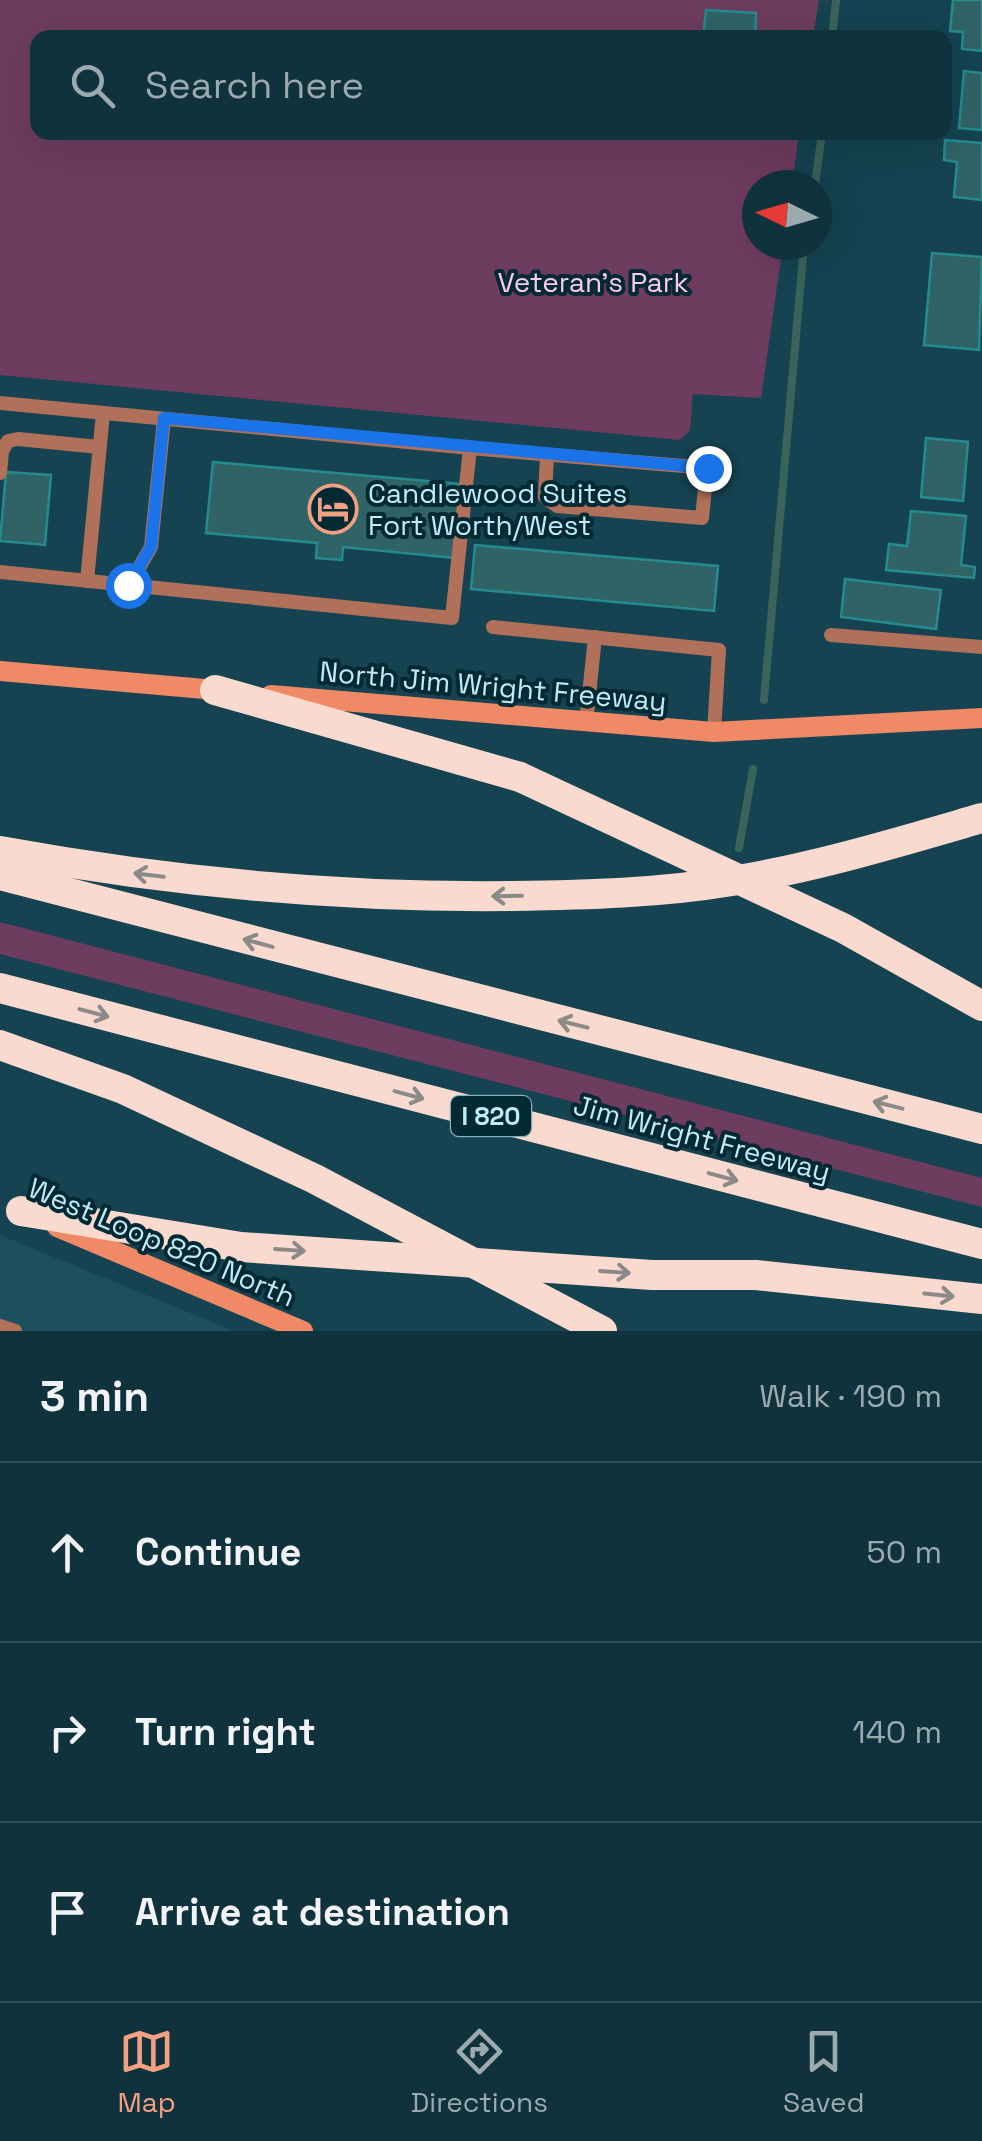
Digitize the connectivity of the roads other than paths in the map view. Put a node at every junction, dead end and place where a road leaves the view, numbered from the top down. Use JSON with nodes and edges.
{"nodes":[{"id":1,"x":0,"y":403,"type":"edge"},
{"id":2,"x":103,"y":413,"type":"junction"},
{"id":3,"x":164,"y":418,"type":"junction"},
{"id":4,"x":99,"y":446,"type":"junction"},
{"id":5,"x":470,"y":448,"type":"junction"},
{"id":6,"x":547,"y":454,"type":"junction"},
{"id":7,"x":0,"y":473,"type":"edge"},
{"id":8,"x":0,"y":572,"type":"edge"},
{"id":9,"x":87,"y":581,"type":"junction"},
{"id":10,"x":128,"y":585,"type":"junction"},
{"id":11,"x":494,"y":628,"type":"dead end"},
{"id":12,"x":832,"y":635,"type":"dead end"},
{"id":13,"x":595,"y":638,"type":"junction"},
{"id":14,"x":982,"y":647,"type":"edge"},
{"id":15,"x":0,"y":671,"type":"edge"},
{"id":16,"x":216,"y":690,"type":"junction"},
{"id":17,"x":982,"y":718,"type":"edge"},
{"id":18,"x":586,"y":724,"type":"junction"},
{"id":19,"x":714,"y":732,"type":"junction"},
{"id":20,"x":982,"y":818,"type":"edge"},
{"id":21,"x":0,"y":851,"type":"edge"},
{"id":22,"x":0,"y":875,"type":"edge"},
{"id":23,"x":0,"y":988,"type":"edge"},
{"id":24,"x":982,"y":1006,"type":"edge"},
{"id":25,"x":0,"y":1046,"type":"edge"},
{"id":26,"x":982,"y":1129,"type":"edge"},
{"id":27,"x":10,"y":1207,"type":"edge"},
{"id":28,"x":982,"y":1244,"type":"edge"},
{"id":29,"x":982,"y":1299,"type":"edge"},
{"id":30,"x":0,"y":1326,"type":"edge"},
{"id":31,"x":15,"y":1331,"type":"edge"},
{"id":32,"x":303,"y":1331,"type":"edge"},
{"id":33,"x":602,"y":1331,"type":"edge"}],
"edges":[{"from":1,"to":2,"type":"lane"},
{"from":2,"to":3,"type":"lane"},
{"from":2,"to":4,"type":"lane"},
{"from":3,"to":5,"type":"lane"},
{"from":3,"to":10,"type":"lane"},
{"from":4,"to":7,"type":"lane"},
{"from":4,"to":9,"type":"lane"},
{"from":5,"to":6,"type":"lane"},
{"from":5,"to":10,"type":"lane"},
{"from":6,"to":6,"type":"lane"},
{"from":8,"to":9,"type":"lane"},
{"from":9,"to":10,"type":"lane"},
{"from":11,"to":13,"type":"lane"},
{"from":12,"to":14,"type":"lane"},
{"from":13,"to":18,"type":"lane"},
{"from":13,"to":19,"type":"lane"},
{"from":15,"to":16,"type":"main road","name":"North Jim Wright Freeway"},
{"from":16,"to":18,"type":"main road","name":"North Jim Wright Freeway"},
{"from":16,"to":24,"type":"highway"},
{"from":17,"to":19,"type":"main road","name":"North Jim Wright Freeway"},
{"from":18,"to":19,"type":"main road","name":"North Jim Wright Freeway"},
{"from":20,"to":21,"type":"highway","one_way":true},
{"from":26,"to":22,"type":"highway","one_way":true},
{"from":23,"to":28,"type":"highway","name":"Jim Wright Freeway","number":"I 820","one_way":true},
{"from":25,"to":33,"type":"highway"},
{"from":27,"to":29,"type":"highway","one_way":true},
{"from":27,"to":32,"type":"main road","name":"West Loop 820 North"},
{"from":30,"to":31,"type":"lane"}]}
